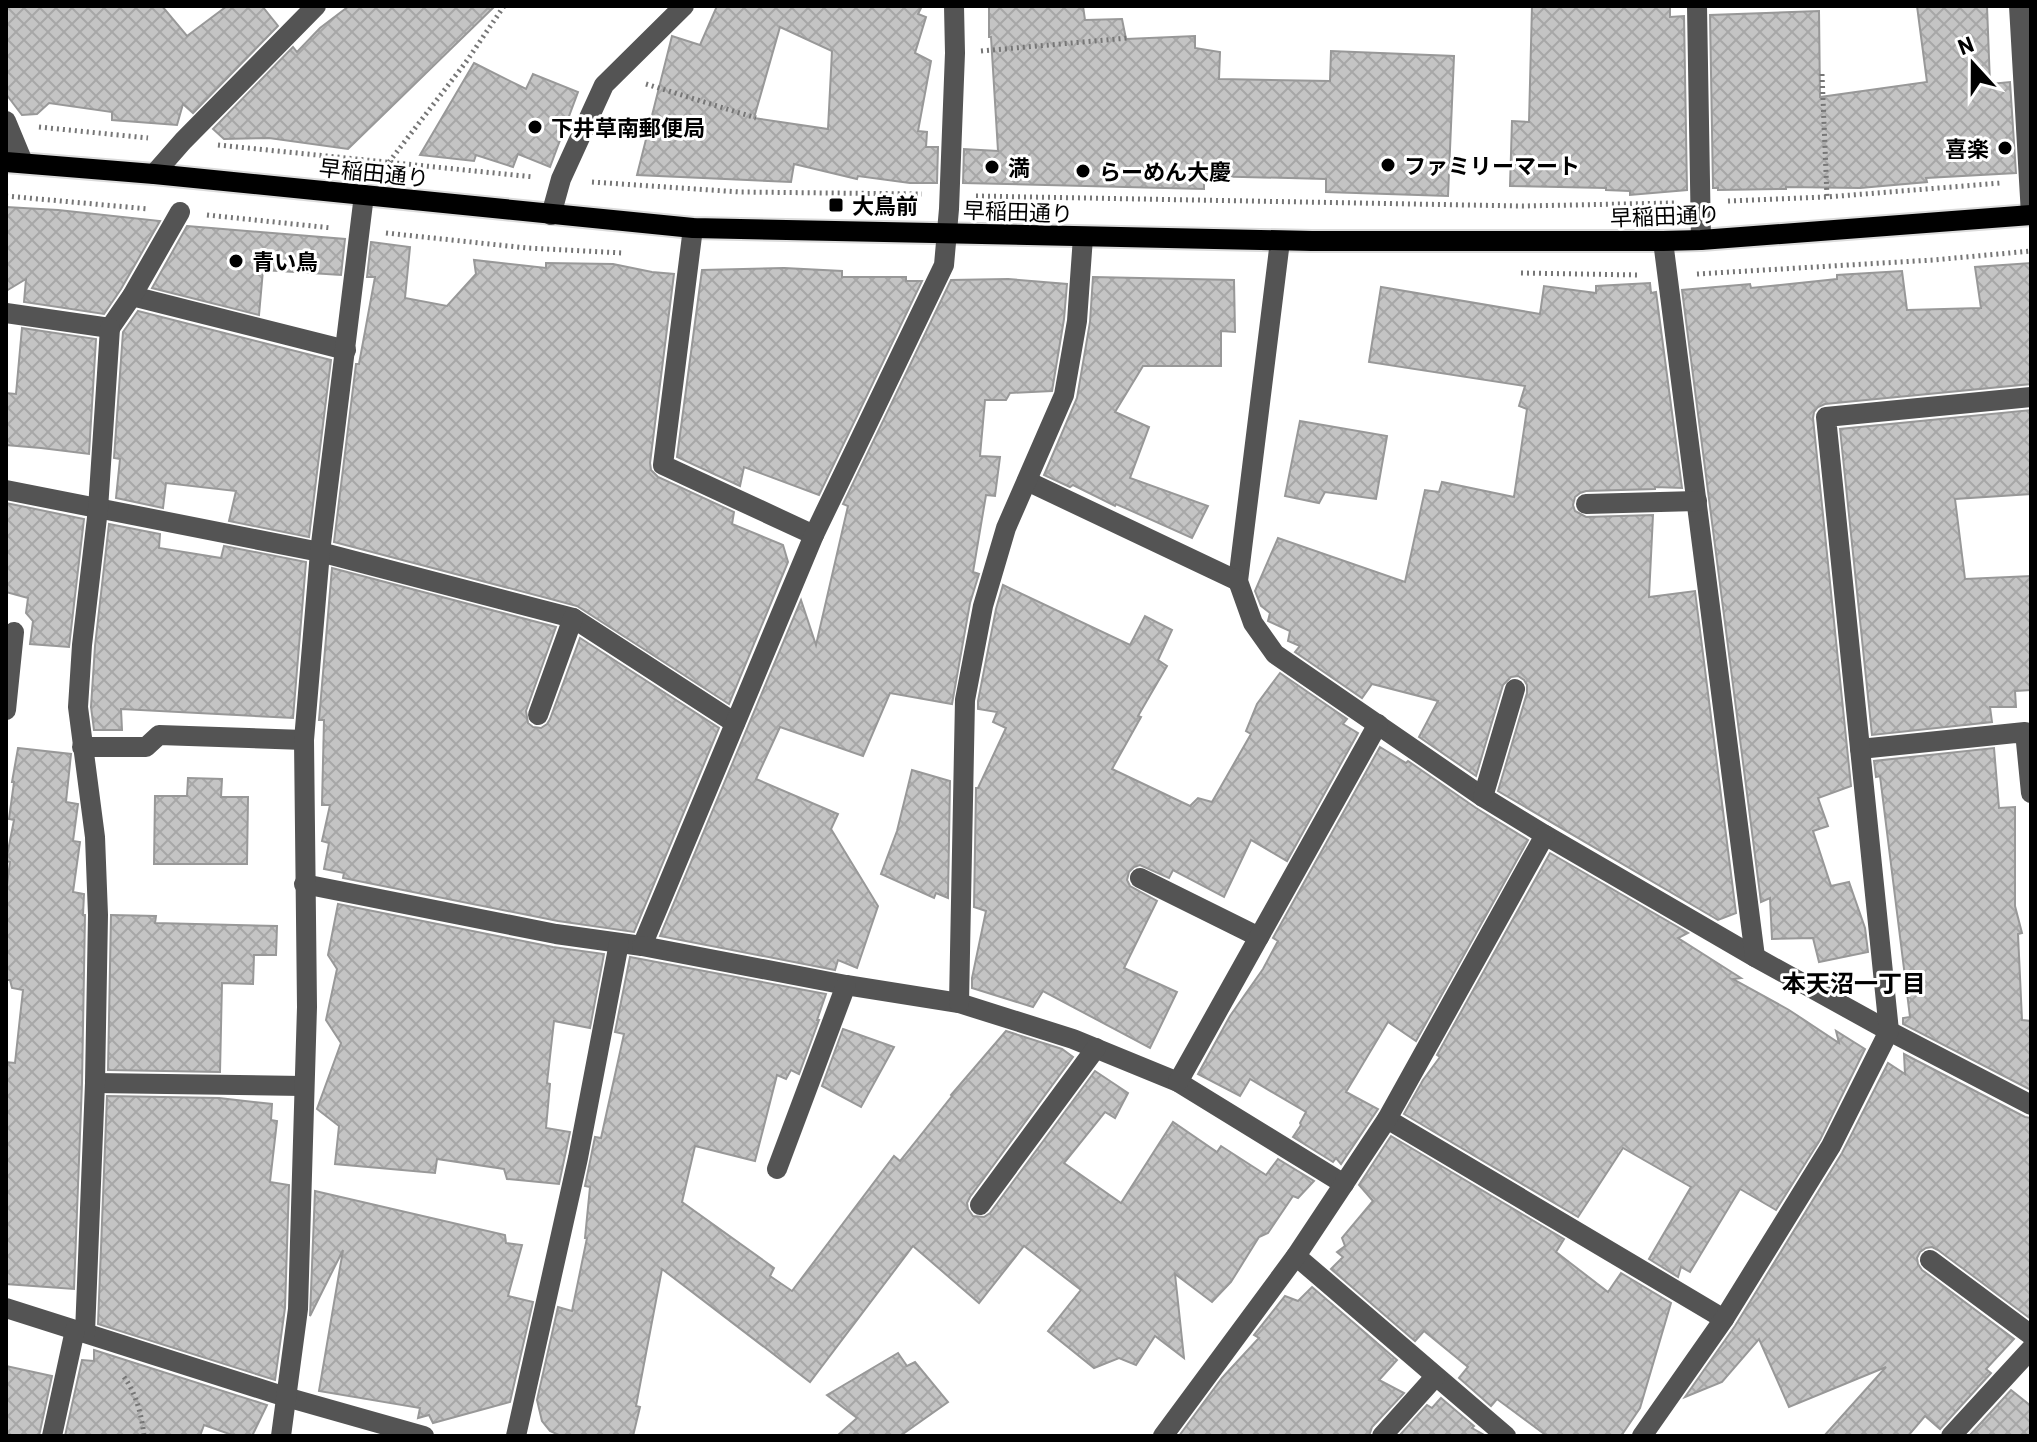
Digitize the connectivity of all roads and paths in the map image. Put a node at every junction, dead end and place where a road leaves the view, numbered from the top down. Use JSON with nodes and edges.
{"nodes":[{"id":1,"x":316,"y":6,"type":"edge"},
{"id":2,"x":504,"y":6,"type":"edge"},
{"id":3,"x":684,"y":6,"type":"edge"},
{"id":4,"x":954,"y":6,"type":"edge"},
{"id":5,"x":1697,"y":6,"type":"edge"},
{"id":6,"x":2019,"y":6,"type":"edge"},
{"id":7,"x":1128,"y":38,"type":"dead end"},
{"id":8,"x":955,"y":53,"type":"junction"},
{"id":9,"x":1822,"y":74,"type":"dead end"},
{"id":10,"x":614,"y":75,"type":"junction"},
{"id":11,"x":756,"y":118,"type":"dead end"},
{"id":12,"x":7,"y":123,"type":"edge"},
{"id":13,"x":183,"y":141,"type":"junction"},
{"id":14,"x":14,"y":162,"type":"edge"},
{"id":15,"x":388,"y":163,"type":"junction"},
{"id":16,"x":154,"y":174,"type":"junction"},
{"id":17,"x":561,"y":179,"type":"junction"},
{"id":18,"x":2028,"y":181,"type":"junction"},
{"id":19,"x":364,"y":195,"type":"junction"},
{"id":20,"x":948,"y":195,"type":"junction"},
{"id":21,"x":1827,"y":197,"type":"junction"},
{"id":22,"x":1700,"y":202,"type":"junction"},
{"id":23,"x":180,"y":212,"type":"dead end"},
{"id":24,"x":551,"y":215,"type":"junction"},
{"id":25,"x":2031,"y":215,"type":"edge"},
{"id":26,"x":693,"y":228,"type":"junction"},
{"id":27,"x":947,"y":232,"type":"junction"},
{"id":28,"x":1083,"y":237,"type":"junction"},
{"id":29,"x":1701,"y":240,"type":"junction"},
{"id":30,"x":1280,"y":241,"type":"junction"},
{"id":31,"x":1663,"y":241,"type":"junction"},
{"id":32,"x":132,"y":296,"type":"junction"},
{"id":33,"x":6,"y":313,"type":"edge"},
{"id":34,"x":110,"y":328,"type":"junction"},
{"id":35,"x":346,"y":350,"type":"junction"},
{"id":36,"x":2031,"y":397,"type":"edge"},
{"id":37,"x":1027,"y":481,"type":"junction"},
{"id":38,"x":6,"y":490,"type":"edge"},
{"id":39,"x":1697,"y":501,"type":"junction"},
{"id":40,"x":1586,"y":504,"type":"dead end"},
{"id":41,"x":98,"y":509,"type":"junction"},
{"id":42,"x":814,"y":535,"type":"junction"},
{"id":43,"x":320,"y":552,"type":"junction"},
{"id":44,"x":1238,"y":581,"type":"junction"},
{"id":45,"x":573,"y":618,"type":"junction"},
{"id":46,"x":14,"y":632,"type":"dead end"},
{"id":47,"x":1515,"y":689,"type":"dead end"},
{"id":48,"x":6,"y":710,"type":"edge"},
{"id":49,"x":538,"y":715,"type":"dead end"},
{"id":50,"x":735,"y":723,"type":"junction"},
{"id":51,"x":1378,"y":724,"type":"junction"},
{"id":52,"x":304,"y":740,"type":"junction"},
{"id":53,"x":82,"y":747,"type":"junction"},
{"id":54,"x":1860,"y":749,"type":"junction"},
{"id":55,"x":2031,"y":793,"type":"edge"},
{"id":56,"x":1483,"y":797,"type":"junction"},
{"id":57,"x":1545,"y":835,"type":"junction"},
{"id":58,"x":1140,"y":878,"type":"dead end"},
{"id":59,"x":304,"y":884,"type":"junction"},
{"id":60,"x":1259,"y":937,"type":"junction"},
{"id":61,"x":619,"y":943,"type":"junction"},
{"id":62,"x":642,"y":946,"type":"junction"},
{"id":63,"x":1755,"y":957,"type":"junction"},
{"id":64,"x":846,"y":985,"type":"junction"},
{"id":65,"x":959,"y":1003,"type":"junction"},
{"id":66,"x":1889,"y":1031,"type":"junction"},
{"id":67,"x":1096,"y":1048,"type":"junction"},
{"id":68,"x":1178,"y":1082,"type":"junction"},
{"id":69,"x":95,"y":1083,"type":"junction"},
{"id":70,"x":303,"y":1086,"type":"junction"},
{"id":71,"x":2031,"y":1105,"type":"edge"},
{"id":72,"x":1387,"y":1119,"type":"junction"},
{"id":73,"x":777,"y":1169,"type":"dead end"},
{"id":74,"x":1344,"y":1184,"type":"junction"},
{"id":75,"x":980,"y":1205,"type":"dead end"},
{"id":76,"x":1296,"y":1256,"type":"junction"},
{"id":77,"x":1930,"y":1260,"type":"dead end"},
{"id":78,"x":6,"y":1308,"type":"edge"},
{"id":79,"x":1724,"y":1319,"type":"junction"},
{"id":80,"x":87,"y":1334,"type":"junction"},
{"id":81,"x":2031,"y":1335,"type":"edge"},
{"id":82,"x":2031,"y":1349,"type":"edge"},
{"id":83,"x":1435,"y":1377,"type":"junction"},
{"id":84,"x":286,"y":1397,"type":"junction"},
{"id":85,"x":52,"y":1436,"type":"edge"},
{"id":86,"x":144,"y":1436,"type":"edge"},
{"id":87,"x":281,"y":1436,"type":"edge"},
{"id":88,"x":424,"y":1436,"type":"edge"},
{"id":89,"x":516,"y":1436,"type":"edge"},
{"id":90,"x":1163,"y":1436,"type":"edge"},
{"id":91,"x":1382,"y":1436,"type":"edge"},
{"id":92,"x":1506,"y":1436,"type":"edge"},
{"id":93,"x":1642,"y":1436,"type":"edge"},
{"id":94,"x":1951,"y":1436,"type":"edge"}],
"edges":[{"from":1,"to":13,"type":"street"},
{"from":2,"to":15,"type":"path"},
{"from":3,"to":10,"type":"street"},
{"from":4,"to":8,"type":"street"},
{"from":5,"to":22,"type":"street"},
{"from":6,"to":18,"type":"street"},
{"from":7,"to":8,"type":"path"},
{"from":8,"to":20,"type":"street"},
{"from":9,"to":21,"type":"path"},
{"from":10,"to":11,"type":"path"},
{"from":10,"to":17,"type":"street"},
{"from":12,"to":13,"type":"path"},
{"from":12,"to":14,"type":"street"},
{"from":13,"to":15,"type":"path"},
{"from":13,"to":16,"type":"street"},
{"from":14,"to":16,"type":"main road","name":"早稲田通り"},
{"from":15,"to":17,"type":"path"},
{"from":16,"to":19,"type":"main road","name":"早稲田通り"},
{"from":17,"to":20,"type":"path"},
{"from":17,"to":24,"type":"street"},
{"from":18,"to":21,"type":"path"},
{"from":18,"to":25,"type":"street"},
{"from":19,"to":24,"type":"main road","name":"早稲田通り"},
{"from":19,"to":35,"type":"street"},
{"from":20,"to":22,"type":"path"},
{"from":20,"to":27,"type":"street"},
{"from":21,"to":22,"type":"path"},
{"from":22,"to":29,"type":"street"},
{"from":23,"to":32,"type":"street"},
{"from":24,"to":26,"type":"main road","name":"早稲田通り"},
{"from":25,"to":29,"type":"main road","name":"早稲田通り"},
{"from":26,"to":27,"type":"main road","name":"早稲田通り"},
{"from":26,"to":42,"type":"street"},
{"from":27,"to":28,"type":"main road","name":"早稲田通り"},
{"from":27,"to":42,"type":"street"},
{"from":28,"to":30,"type":"main road","name":"早稲田通り"},
{"from":28,"to":37,"type":"street"},
{"from":29,"to":31,"type":"main road","name":"早稲田通り"},
{"from":30,"to":31,"type":"main road","name":"早稲田通り"},
{"from":30,"to":44,"type":"street"},
{"from":31,"to":39,"type":"street"},
{"from":32,"to":34,"type":"street"},
{"from":32,"to":35,"type":"street"},
{"from":33,"to":34,"type":"street"},
{"from":34,"to":41,"type":"street"},
{"from":35,"to":43,"type":"street"},
{"from":36,"to":54,"type":"street"},
{"from":37,"to":44,"type":"street"},
{"from":37,"to":65,"type":"street"},
{"from":38,"to":41,"type":"street"},
{"from":39,"to":40,"type":"street"},
{"from":39,"to":63,"type":"street"},
{"from":41,"to":43,"type":"street"},
{"from":41,"to":53,"type":"street"},
{"from":42,"to":50,"type":"street"},
{"from":43,"to":45,"type":"street"},
{"from":43,"to":52,"type":"street"},
{"from":44,"to":51,"type":"street"},
{"from":45,"to":49,"type":"street"},
{"from":45,"to":50,"type":"street"},
{"from":46,"to":48,"type":"street"},
{"from":47,"to":56,"type":"street"},
{"from":50,"to":62,"type":"street"},
{"from":51,"to":56,"type":"street"},
{"from":51,"to":60,"type":"street"},
{"from":52,"to":53,"type":"street"},
{"from":52,"to":59,"type":"street"},
{"from":53,"to":69,"type":"street"},
{"from":54,"to":55,"type":"street"},
{"from":54,"to":66,"type":"street"},
{"from":56,"to":57,"type":"street"},
{"from":57,"to":63,"type":"street"},
{"from":57,"to":72,"type":"street"},
{"from":58,"to":60,"type":"street"},
{"from":59,"to":61,"type":"street"},
{"from":59,"to":70,"type":"street"},
{"from":60,"to":68,"type":"street"},
{"from":61,"to":62,"type":"street"},
{"from":61,"to":89,"type":"street"},
{"from":62,"to":64,"type":"street"},
{"from":63,"to":66,"type":"street"},
{"from":64,"to":65,"type":"street"},
{"from":64,"to":73,"type":"street"},
{"from":65,"to":67,"type":"street"},
{"from":66,"to":71,"type":"street"},
{"from":66,"to":79,"type":"street"},
{"from":67,"to":68,"type":"street"},
{"from":67,"to":75,"type":"street"},
{"from":68,"to":74,"type":"street"},
{"from":69,"to":70,"type":"street"},
{"from":69,"to":80,"type":"street"},
{"from":70,"to":84,"type":"street"},
{"from":72,"to":74,"type":"street"},
{"from":72,"to":79,"type":"street"},
{"from":74,"to":76,"type":"street"},
{"from":76,"to":83,"type":"street"},
{"from":76,"to":90,"type":"street"},
{"from":77,"to":81,"type":"street"},
{"from":78,"to":80,"type":"street"},
{"from":79,"to":93,"type":"street"},
{"from":80,"to":84,"type":"street"},
{"from":80,"to":85,"type":"street"},
{"from":80,"to":86,"type":"path"},
{"from":82,"to":94,"type":"street"},
{"from":83,"to":91,"type":"street"},
{"from":83,"to":92,"type":"street"},
{"from":84,"to":87,"type":"street"},
{"from":84,"to":88,"type":"street"}]}
